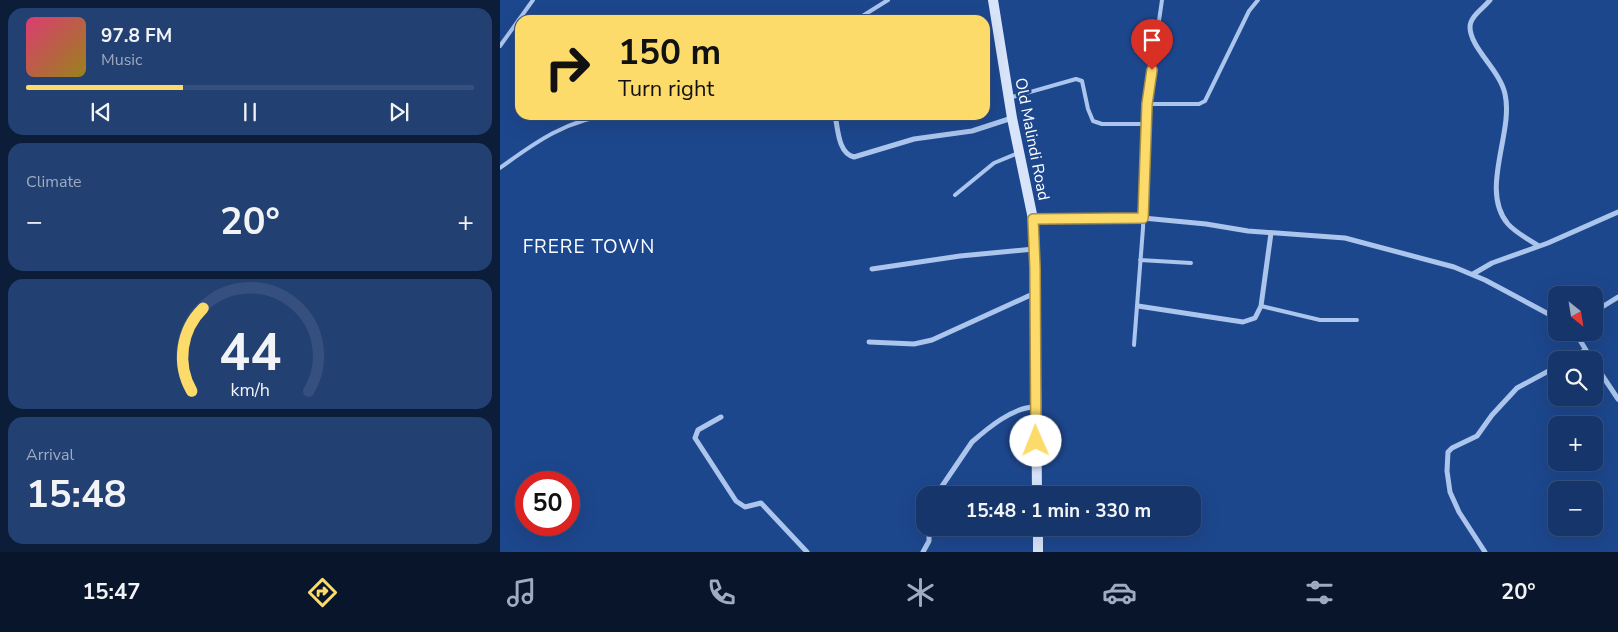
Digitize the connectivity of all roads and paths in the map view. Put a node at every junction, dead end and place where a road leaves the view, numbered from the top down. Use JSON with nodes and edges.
{"nodes":[{"id":1,"x":533,"y":0,"type":"edge"},
{"id":2,"x":888,"y":0,"type":"edge"},
{"id":3,"x":993,"y":0,"type":"edge"},
{"id":4,"x":1162,"y":0,"type":"edge"},
{"id":5,"x":1258,"y":0,"type":"edge"},
{"id":6,"x":1490,"y":0,"type":"edge"},
{"id":7,"x":522,"y":15,"type":"edge"},
{"id":8,"x":864,"y":15,"type":"edge"},
{"id":9,"x":515,"y":25,"type":"edge"},
{"id":10,"x":500,"y":46,"type":"edge"},
{"id":11,"x":1009,"y":98,"type":"junction"},
{"id":12,"x":1147,"y":104,"type":"junction"},
{"id":13,"x":1012,"y":118,"type":"junction"},
{"id":14,"x":588,"y":120,"type":"edge"},
{"id":15,"x":836,"y":120,"type":"edge"},
{"id":16,"x":1146,"y":124,"type":"junction"},
{"id":17,"x":1020,"y":152,"type":"junction"},
{"id":18,"x":500,"y":168,"type":"edge"},
{"id":19,"x":955,"y":195,"type":"dead end"},
{"id":20,"x":1618,"y":212,"type":"edge"},
{"id":21,"x":1143,"y":218,"type":"junction"},
{"id":22,"x":1033,"y":219,"type":"junction"},
{"id":23,"x":1271,"y":233,"type":"junction"},
{"id":24,"x":1538,"y":246,"type":"junction"},
{"id":25,"x":1034,"y":249,"type":"junction"},
{"id":26,"x":1140,"y":260,"type":"junction"},
{"id":27,"x":1191,"y":263,"type":"dead end"},
{"id":28,"x":872,"y":269,"type":"dead end"},
{"id":29,"x":1473,"y":274,"type":"junction"},
{"id":30,"x":1035,"y":293,"type":"junction"},
{"id":31,"x":1618,"y":297,"type":"edge"},
{"id":32,"x":1138,"y":306,"type":"junction"},
{"id":33,"x":1261,"y":306,"type":"junction"},
{"id":34,"x":1603,"y":306,"type":"edge"},
{"id":35,"x":1548,"y":314,"type":"edge"},
{"id":36,"x":1357,"y":320,"type":"dead end"},
{"id":37,"x":1580,"y":341,"type":"edge"},
{"id":38,"x":869,"y":342,"type":"dead end"},
{"id":39,"x":1134,"y":345,"type":"dead end"},
{"id":40,"x":1585,"y":350,"type":"edge"},
{"id":41,"x":1548,"y":372,"type":"edge"},
{"id":42,"x":1603,"y":377,"type":"edge"},
{"id":43,"x":1618,"y":399,"type":"edge"},
{"id":44,"x":1035,"y":407,"type":"junction"},
{"id":45,"x":721,"y":417,"type":"dead end"},
{"id":46,"x":942,"y":486,"type":"edge"},
{"id":47,"x":1037,"y":486,"type":"edge"},
{"id":48,"x":929,"y":536,"type":"edge"},
{"id":49,"x":1038,"y":536,"type":"edge"},
{"id":50,"x":807,"y":552,"type":"edge"},
{"id":51,"x":923,"y":552,"type":"edge"},
{"id":52,"x":1038,"y":552,"type":"edge"},
{"id":53,"x":1484,"y":552,"type":"edge"}],
"edges":[{"from":1,"to":7,"type":"lane"},
{"from":2,"to":8,"type":"lane"},
{"from":3,"to":11,"type":"main road","name":"Old Malindi Road"},
{"from":4,"to":12,"type":"lane"},
{"from":5,"to":12,"type":"lane"},
{"from":6,"to":24,"type":"street"},
{"from":9,"to":10,"type":"lane"},
{"from":11,"to":13,"type":"main road","name":"Old Malindi Road"},
{"from":11,"to":16,"type":"lane"},
{"from":12,"to":16,"type":"lane"},
{"from":13,"to":15,"type":"street"},
{"from":13,"to":17,"type":"main road","name":"Old Malindi Road"},
{"from":14,"to":18,"type":"lane"},
{"from":16,"to":21,"type":"lane"},
{"from":17,"to":19,"type":"lane"},
{"from":17,"to":22,"type":"main road","name":"Old Malindi Road"},
{"from":20,"to":24,"type":"street"},
{"from":21,"to":22,"type":"street"},
{"from":21,"to":23,"type":"street"},
{"from":21,"to":26,"type":"lane"},
{"from":22,"to":25,"type":"main road","name":"Old Malindi Road"},
{"from":23,"to":29,"type":"street"},
{"from":23,"to":33,"type":"street"},
{"from":24,"to":29,"type":"street"},
{"from":25,"to":28,"type":"street"},
{"from":25,"to":30,"type":"main road","name":"Old Malindi Road"},
{"from":26,"to":27,"type":"lane"},
{"from":26,"to":32,"type":"lane"},
{"from":29,"to":35,"type":"street"},
{"from":30,"to":38,"type":"street"},
{"from":30,"to":44,"type":"main road","name":"Old Malindi Road"},
{"from":31,"to":34,"type":"street"},
{"from":32,"to":33,"type":"street"},
{"from":32,"to":39,"type":"lane"},
{"from":33,"to":36,"type":"lane"},
{"from":37,"to":40,"type":"street"},
{"from":41,"to":53,"type":"street"},
{"from":42,"to":43,"type":"street"},
{"from":44,"to":46,"type":"street"},
{"from":44,"to":47,"type":"main road","name":"Old Malindi Road"},
{"from":45,"to":50,"type":"street"},
{"from":48,"to":51,"type":"street"},
{"from":49,"to":52,"type":"main road"}]}
